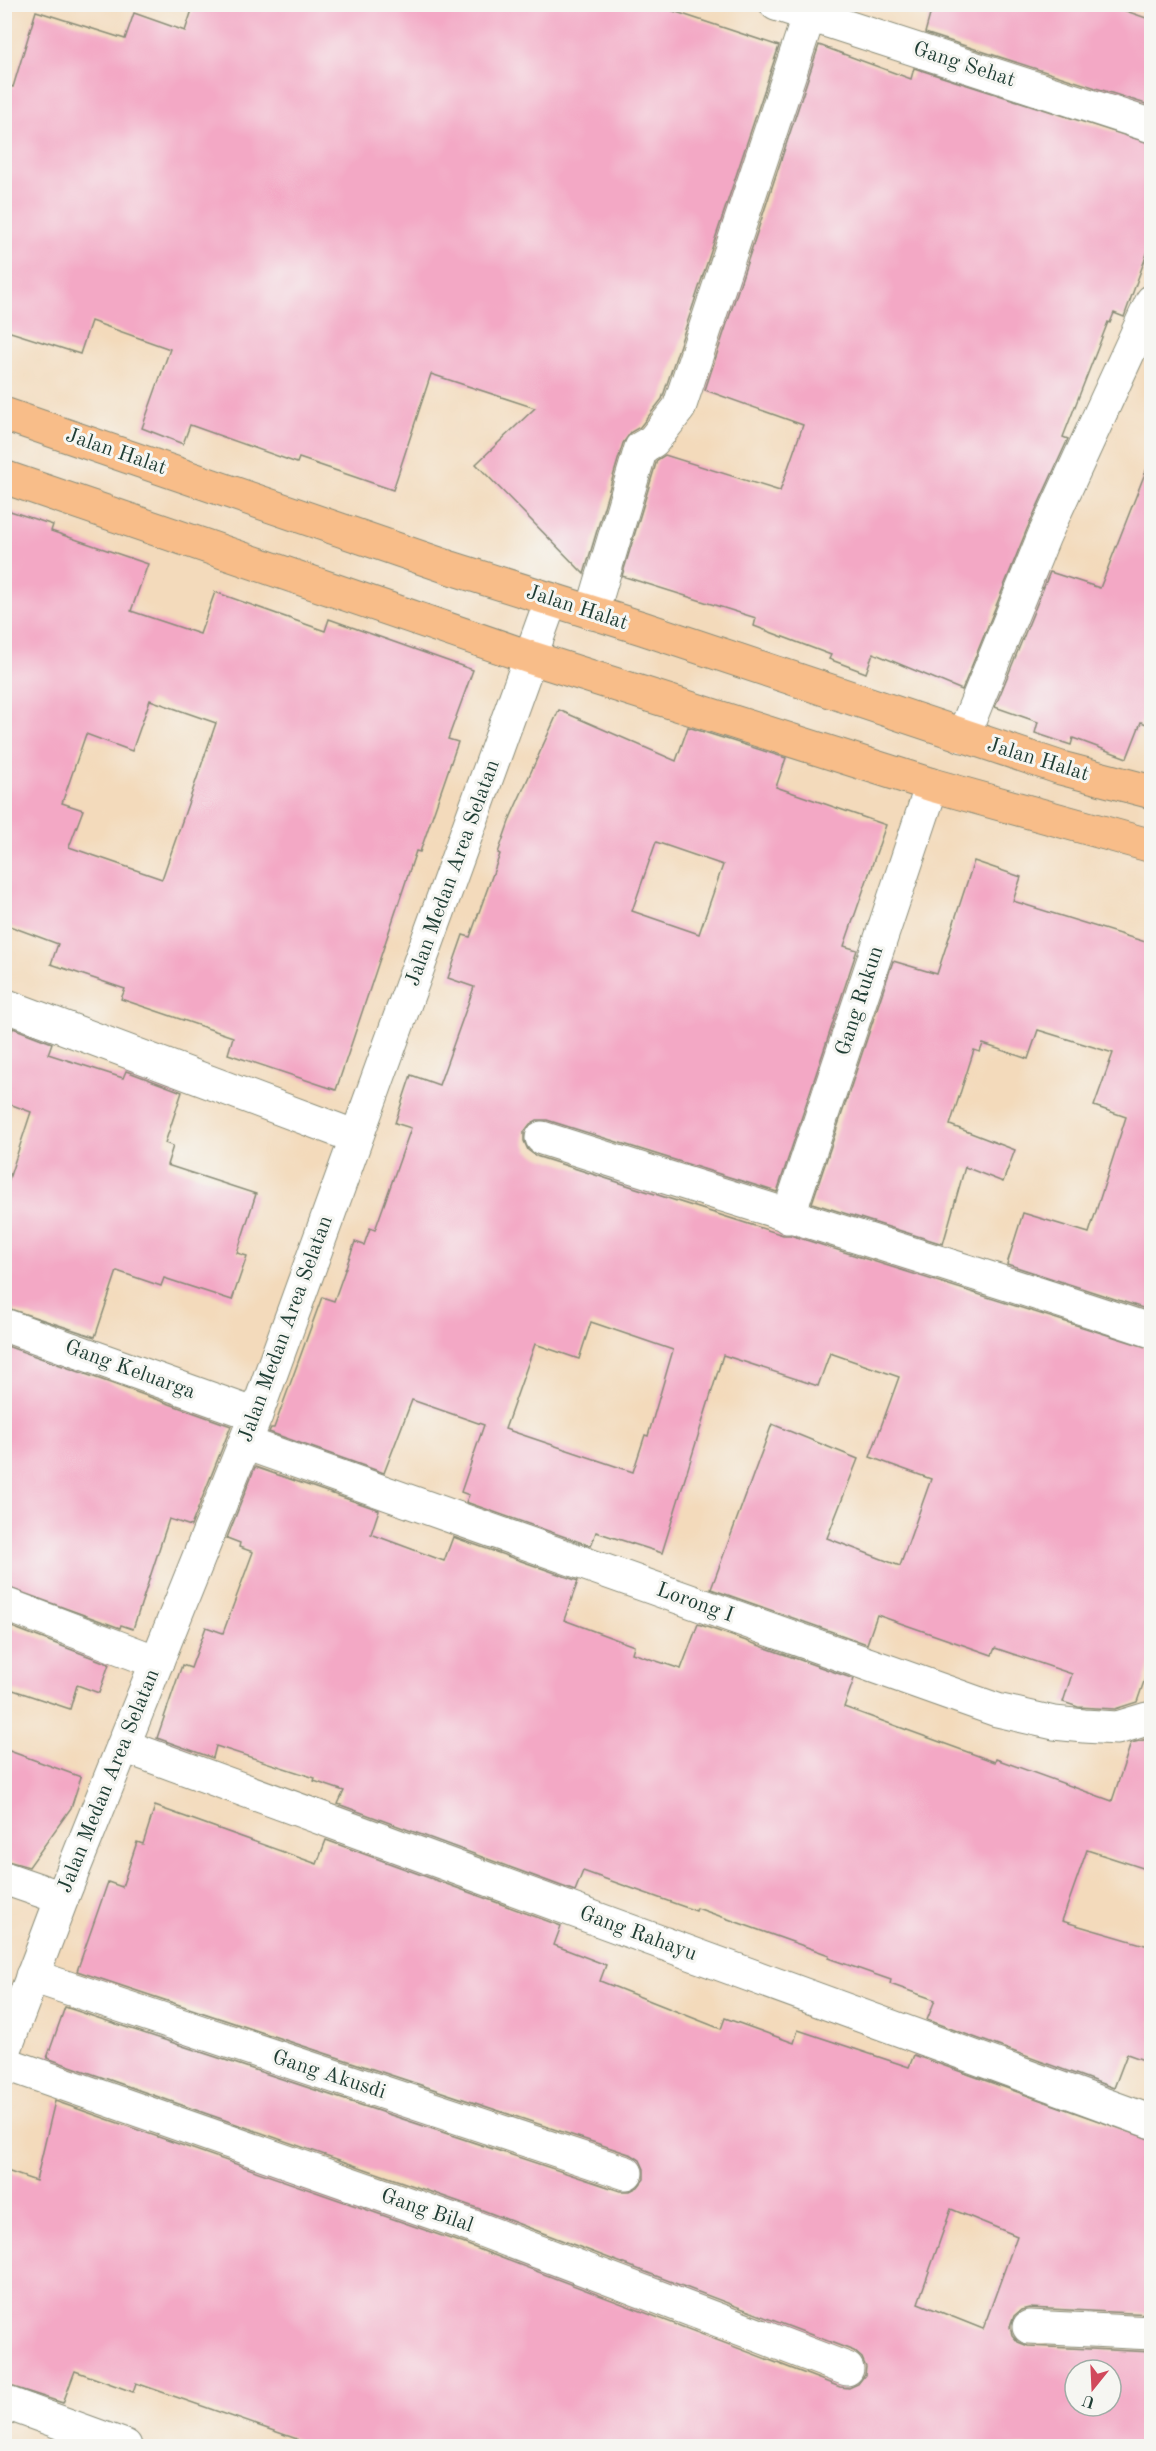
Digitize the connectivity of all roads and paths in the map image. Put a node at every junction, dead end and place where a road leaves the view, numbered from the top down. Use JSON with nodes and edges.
{"nodes":[{"id":1,"x":776,"y":4,"type":"edge"},
{"id":2,"x":809,"y":15,"type":"junction"},
{"id":3,"x":1152,"y":126,"type":"edge"},
{"id":4,"x":1152,"y":301,"type":"edge"},
{"id":5,"x":4,"y":414,"type":"edge"},
{"id":6,"x":4,"y":477,"type":"edge"},
{"id":7,"x":551,"y":600,"type":"junction"},
{"id":8,"x":591,"y":613,"type":"junction"},
{"id":9,"x":531,"y":658,"type":"junction"},
{"id":10,"x":963,"y":736,"type":"junction"},
{"id":11,"x":932,"y":785,"type":"junction"},
{"id":12,"x":1152,"y":792,"type":"edge"},
{"id":13,"x":1152,"y":846,"type":"edge"},
{"id":14,"x":4,"y":1005,"type":"edge"},
{"id":15,"x":356,"y":1137,"type":"junction"},
{"id":16,"x":542,"y":1138,"type":"dead end"},
{"id":17,"x":788,"y":1217,"type":"junction"},
{"id":18,"x":4,"y":1325,"type":"edge"},
{"id":19,"x":1152,"y":1331,"type":"edge"},
{"id":20,"x":250,"y":1429,"type":"junction"},
{"id":21,"x":4,"y":1604,"type":"edge"},
{"id":22,"x":157,"y":1662,"type":"junction"},
{"id":23,"x":1152,"y":1720,"type":"edge"},
{"id":24,"x":124,"y":1746,"type":"junction"},
{"id":25,"x":4,"y":1878,"type":"edge"},
{"id":26,"x":62,"y":1898,"type":"junction"},
{"id":27,"x":32,"y":1976,"type":"junction"},
{"id":28,"x":4,"y":2052,"type":"edge"},
{"id":29,"x":4,"y":2063,"type":"edge"},
{"id":30,"x":1152,"y":2122,"type":"edge"},
{"id":31,"x":626,"y":2173,"type":"dead end"},
{"id":32,"x":1029,"y":2327,"type":"dead end"},
{"id":33,"x":1152,"y":2333,"type":"edge"},
{"id":34,"x":846,"y":2369,"type":"dead end"},
{"id":35,"x":4,"y":2402,"type":"edge"},
{"id":36,"x":124,"y":2446,"type":"edge"}],
"edges":[{"from":1,"to":2,"type":"street","name":"Gang Sehat"},
{"from":2,"to":3,"type":"street","name":"Gang Sehat"},
{"from":2,"to":8,"type":"street"},
{"from":4,"to":10,"type":"street"},
{"from":5,"to":7,"type":"main road","name":"Jalan Halat"},
{"from":6,"to":9,"type":"main road"},
{"from":7,"to":8,"type":"main road","name":"Jalan Halat"},
{"from":7,"to":9,"type":"street","name":"Jalan Medan Area Selatan"},
{"from":8,"to":10,"type":"main road","name":"Jalan Halat"},
{"from":9,"to":11,"type":"main road"},
{"from":9,"to":15,"type":"street","name":"Jalan Medan Area Selatan"},
{"from":10,"to":12,"type":"main road","name":"Jalan Halat"},
{"from":11,"to":13,"type":"main road"},
{"from":11,"to":17,"type":"street","name":"Gang Rukun"},
{"from":14,"to":15,"type":"street"},
{"from":15,"to":20,"type":"street","name":"Jalan Medan Area Selatan"},
{"from":16,"to":17,"type":"street"},
{"from":17,"to":19,"type":"street"},
{"from":18,"to":20,"type":"street","name":"Gang Keluarga"},
{"from":20,"to":22,"type":"street","name":"Jalan Medan Area Selatan"},
{"from":20,"to":23,"type":"street","name":"Lorong I"},
{"from":21,"to":22,"type":"street"},
{"from":22,"to":24,"type":"street","name":"Jalan Medan Area Selatan"},
{"from":24,"to":26,"type":"street","name":"Jalan Medan Area Selatan"},
{"from":24,"to":30,"type":"street","name":"Gang Rahayu"},
{"from":25,"to":26,"type":"street"},
{"from":26,"to":27,"type":"street","name":"Jalan Medan Area Selatan"},
{"from":27,"to":28,"type":"street","name":"Jalan Medan Area Selatan"},
{"from":27,"to":31,"type":"street","name":"Gang Akusdi"},
{"from":29,"to":34,"type":"street","name":"Gang Bilal"},
{"from":32,"to":33,"type":"street"},
{"from":35,"to":36,"type":"street"}]}
